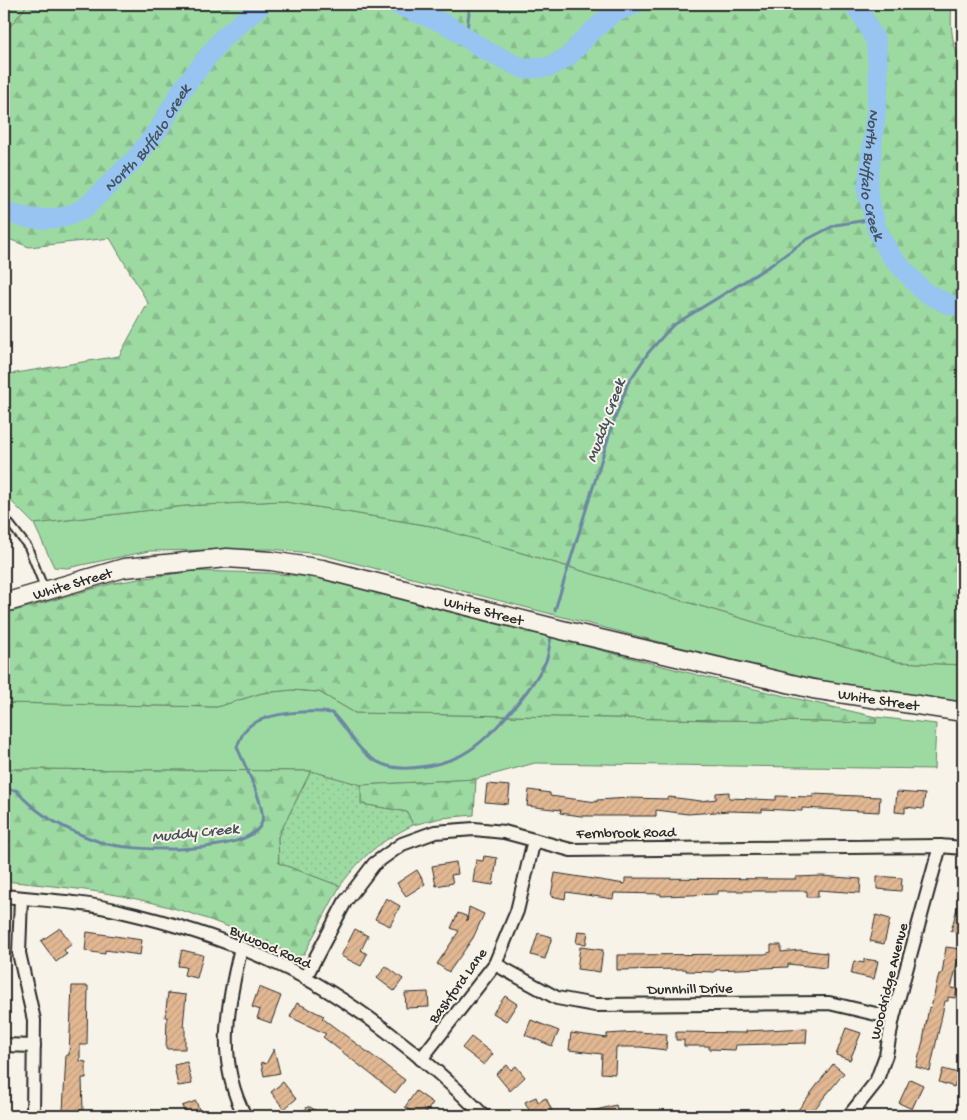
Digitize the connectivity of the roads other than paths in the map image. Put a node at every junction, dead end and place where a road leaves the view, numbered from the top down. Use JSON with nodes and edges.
{"nodes":[{"id":1,"x":4,"y":516,"type":"edge"},
{"id":2,"x":45,"y":591,"type":"junction"},
{"id":3,"x":4,"y":603,"type":"edge"},
{"id":4,"x":963,"y":712,"type":"edge"},
{"id":5,"x":534,"y":840,"type":"junction"},
{"id":6,"x":940,"y":846,"type":"junction"},
{"id":7,"x":963,"y":848,"type":"edge"},
{"id":8,"x":4,"y":896,"type":"edge"},
{"id":9,"x":21,"y":898,"type":"junction"},
{"id":10,"x":241,"y":948,"type":"junction"},
{"id":11,"x":495,"y":964,"type":"junction"},
{"id":12,"x":305,"y":978,"type":"junction"},
{"id":13,"x":893,"y":1018,"type":"junction"},
{"id":14,"x":4,"y":1045,"type":"edge"},
{"id":15,"x":34,"y":1046,"type":"junction"},
{"id":16,"x":421,"y":1059,"type":"junction"},
{"id":17,"x":33,"y":1116,"type":"edge"},
{"id":18,"x":246,"y":1116,"type":"edge"},
{"id":19,"x":484,"y":1116,"type":"edge"},
{"id":20,"x":849,"y":1116,"type":"edge"}],
"edges":[{"from":1,"to":2,"type":"lane"},
{"from":2,"to":3,"type":"street","name":"White Street"},
{"from":2,"to":4,"type":"street","name":"White Street"},
{"from":5,"to":6,"type":"street","name":"Fernbrook Road"},
{"from":5,"to":11,"type":"street","name":"Bashford Lane"},
{"from":5,"to":12,"type":"street","name":"Fernbrook Road"},
{"from":6,"to":7,"type":"street","name":"Fernbrook Road"},
{"from":6,"to":13,"type":"street","name":"Woodridge Avenue"},
{"from":8,"to":9,"type":"street","name":"Bywood Road"},
{"from":9,"to":10,"type":"street","name":"Bywood Road"},
{"from":9,"to":15,"type":"street"},
{"from":10,"to":12,"type":"street","name":"Bywood Road"},
{"from":10,"to":18,"type":"street"},
{"from":11,"to":13,"type":"street","name":"Dunnhill Drive"},
{"from":11,"to":16,"type":"street","name":"Bashford Lane"},
{"from":12,"to":16,"type":"street","name":"Bywood Road"},
{"from":13,"to":20,"type":"street","name":"Woodridge Avenue"},
{"from":14,"to":15,"type":"street"},
{"from":15,"to":17,"type":"street"},
{"from":16,"to":19,"type":"street","name":"Bywood Road"}]}
